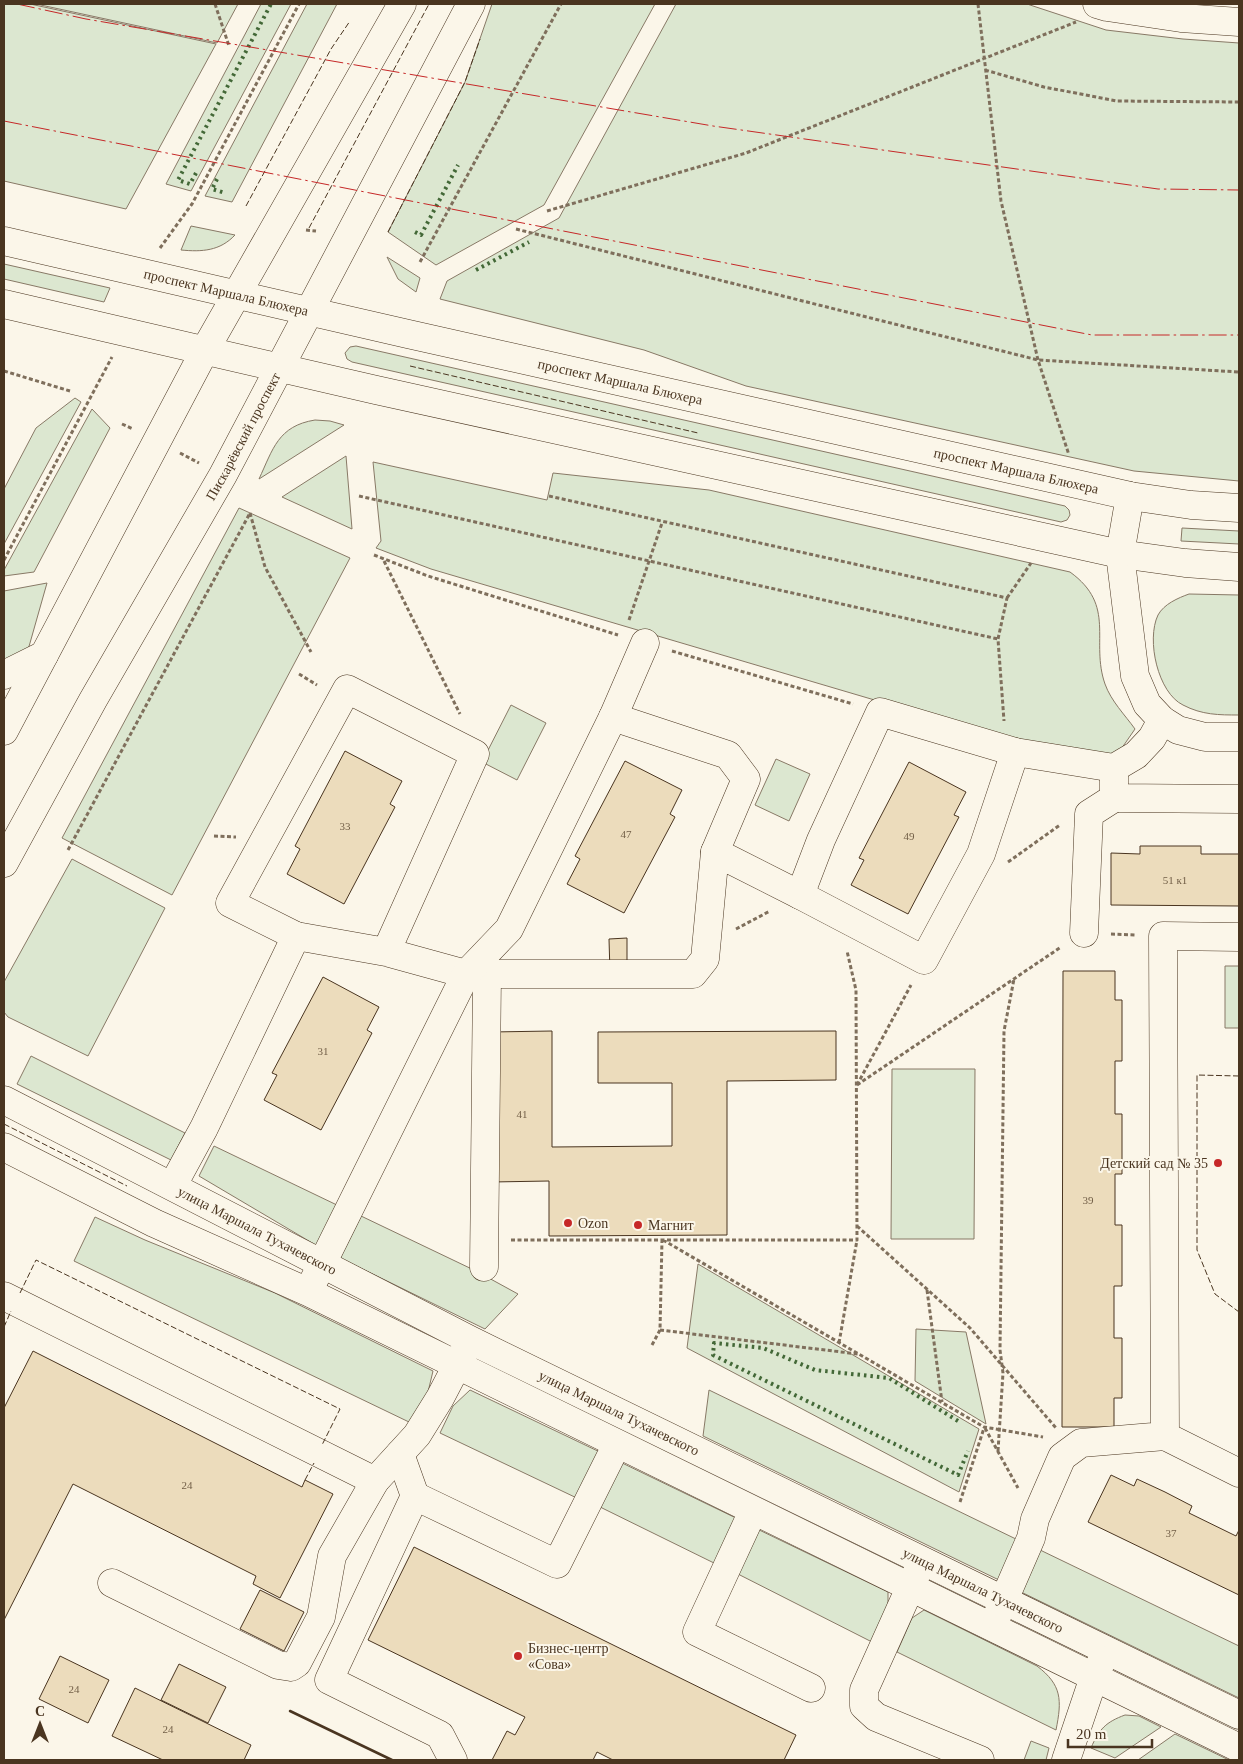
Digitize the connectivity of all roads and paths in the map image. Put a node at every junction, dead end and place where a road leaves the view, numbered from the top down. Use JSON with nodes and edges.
{"nodes":[{"id":1,"x":215,"y":4,"type":"edge"},
{"id":2,"x":299,"y":4,"type":"edge"},
{"id":3,"x":402,"y":4,"type":"edge"},
{"id":4,"x":471,"y":4,"type":"edge"},
{"id":5,"x":561,"y":4,"type":"edge"},
{"id":6,"x":978,"y":4,"type":"edge"},
{"id":7,"x":1102,"y":6,"type":"edge"},
{"id":8,"x":1182,"y":11,"type":"edge"},
{"id":9,"x":1239,"y":22,"type":"edge"},
{"id":10,"x":229,"y":46,"type":"dead end"},
{"id":11,"x":983,"y":60,"type":"junction"},
{"id":12,"x":984,"y":70,"type":"junction"},
{"id":13,"x":1239,"y":102,"type":"edge"},
{"id":14,"x":547,"y":211,"type":"dead end"},
{"id":15,"x":303,"y":229,"type":"dead end"},
{"id":16,"x":516,"y":229,"type":"dead end"},
{"id":17,"x":316,"y":231,"type":"dead end"},
{"id":18,"x":4,"y":241,"type":"edge"},
{"id":19,"x":161,"y":246,"type":"dead end"},
{"id":20,"x":420,"y":262,"type":"dead end"},
{"id":21,"x":236,"y":294,"type":"junction"},
{"id":22,"x":4,"y":304,"type":"edge"},
{"id":23,"x":308,"y":311,"type":"junction"},
{"id":24,"x":205,"y":350,"type":"junction"},
{"id":25,"x":1038,"y":360,"type":"junction"},
{"id":26,"x":278,"y":367,"type":"junction"},
{"id":27,"x":4,"y":371,"type":"edge"},
{"id":28,"x":1239,"y":372,"type":"edge"},
{"id":29,"x":105,"y":373,"type":"dead end"},
{"id":30,"x":70,"y":391,"type":"dead end"},
{"id":31,"x":122,"y":424,"type":"dead end"},
{"id":32,"x":133,"y":429,"type":"dead end"},
{"id":33,"x":178,"y":452,"type":"dead end"},
{"id":34,"x":202,"y":464,"type":"dead end"},
{"id":35,"x":1079,"y":485,"type":"junction"},
{"id":36,"x":359,"y":496,"type":"dead end"},
{"id":37,"x":548,"y":496,"type":"dead end"},
{"id":38,"x":1130,"y":496,"type":"junction"},
{"id":39,"x":1239,"y":508,"type":"edge"},
{"id":40,"x":662,"y":522,"type":"junction"},
{"id":41,"x":1048,"y":538,"type":"junction"},
{"id":42,"x":1120,"y":554,"type":"junction"},
{"id":43,"x":374,"y":555,"type":"dead end"},
{"id":44,"x":383,"y":559,"type":"junction"},
{"id":45,"x":4,"y":560,"type":"edge"},
{"id":46,"x":649,"y":561,"type":"junction"},
{"id":47,"x":1239,"y":567,"type":"edge"},
{"id":48,"x":1007,"y":598,"type":"junction"},
{"id":49,"x":634,"y":640,"type":"junction"},
{"id":50,"x":998,"y":640,"type":"junction"},
{"id":51,"x":311,"y":652,"type":"dead end"},
{"id":52,"x":44,"y":655,"type":"junction"},
{"id":53,"x":4,"y":676,"type":"edge"},
{"id":54,"x":880,"y":712,"type":"junction"},
{"id":55,"x":614,"y":717,"type":"junction"},
{"id":56,"x":1162,"y":720,"type":"junction"},
{"id":57,"x":4,"y":731,"type":"edge"},
{"id":58,"x":1239,"y":737,"type":"edge"},
{"id":59,"x":1011,"y":751,"type":"junction"},
{"id":60,"x":476,"y":754,"type":"junction"},
{"id":61,"x":1114,"y":768,"type":"junction"},
{"id":62,"x":1114,"y":798,"type":"junction"},
{"id":63,"x":1239,"y":799,"type":"edge"},
{"id":64,"x":1089,"y":814,"type":"junction"},
{"id":65,"x":68,"y":850,"type":"dead end"},
{"id":66,"x":715,"y":852,"type":"junction"},
{"id":67,"x":4,"y":863,"type":"edge"},
{"id":68,"x":1004,"y":865,"type":"dead end"},
{"id":69,"x":800,"y":895,"type":"junction"},
{"id":70,"x":839,"y":916,"type":"junction"},
{"id":71,"x":1084,"y":932,"type":"junction"},
{"id":72,"x":296,"y":936,"type":"junction"},
{"id":73,"x":1163,"y":936,"type":"junction"},
{"id":74,"x":1239,"y":937,"type":"edge"},
{"id":75,"x":706,"y":944,"type":"junction"},
{"id":76,"x":386,"y":952,"type":"junction"},
{"id":77,"x":924,"y":960,"type":"junction"},
{"id":78,"x":476,"y":975,"type":"junction"},
{"id":79,"x":1014,"y":979,"type":"junction"},
{"id":80,"x":856,"y":1085,"type":"junction"},
{"id":81,"x":4,"y":1100,"type":"edge"},
{"id":82,"x":4,"y":1146,"type":"edge"},
{"id":83,"x":173,"y":1186,"type":"junction"},
{"id":84,"x":857,"y":1226,"type":"junction"},
{"id":85,"x":485,"y":1240,"type":"junction"},
{"id":86,"x":662,"y":1240,"type":"junction"},
{"id":87,"x":857,"y":1240,"type":"junction"},
{"id":88,"x":322,"y":1265,"type":"junction"},
{"id":89,"x":484,"y":1266,"type":"dead end"},
{"id":90,"x":927,"y":1289,"type":"junction"},
{"id":91,"x":308,"y":1292,"type":"junction"},
{"id":92,"x":4,"y":1296,"type":"edge"},
{"id":93,"x":660,"y":1330,"type":"junction"},
{"id":94,"x":470,"y":1340,"type":"junction"},
{"id":95,"x":839,"y":1343,"type":"junction"},
{"id":96,"x":652,"y":1345,"type":"dead end"},
{"id":97,"x":859,"y":1355,"type":"junction"},
{"id":98,"x":1002,"y":1362,"type":"junction"},
{"id":99,"x":456,"y":1366,"type":"junction"},
{"id":100,"x":942,"y":1403,"type":"junction"},
{"id":101,"x":984,"y":1427,"type":"junction"},
{"id":102,"x":1000,"y":1430,"type":"junction"},
{"id":103,"x":1166,"y":1436,"type":"junction"},
{"id":104,"x":1073,"y":1442,"type":"junction"},
{"id":105,"x":616,"y":1444,"type":"junction"},
{"id":106,"x":998,"y":1452,"type":"junction"},
{"id":107,"x":400,"y":1454,"type":"junction"},
{"id":108,"x":1239,"y":1474,"type":"edge"},
{"id":109,"x":375,"y":1481,"type":"junction"},
{"id":110,"x":414,"y":1496,"type":"junction"},
{"id":111,"x":960,"y":1502,"type":"dead end"},
{"id":112,"x":753,"y":1511,"type":"junction"},
{"id":113,"x":1035,"y":1519,"type":"junction"},
{"id":114,"x":924,"y":1560,"type":"junction"},
{"id":115,"x":112,"y":1583,"type":"dead end"},
{"id":116,"x":910,"y":1587,"type":"junction"},
{"id":117,"x":1005,"y":1600,"type":"junction"},
{"id":118,"x":992,"y":1627,"type":"junction"},
{"id":119,"x":1107,"y":1650,"type":"junction"},
{"id":120,"x":1094,"y":1678,"type":"junction"},
{"id":121,"x":812,"y":1688,"type":"dead end"},
{"id":122,"x":1239,"y":1715,"type":"edge"},
{"id":123,"x":1239,"y":1748,"type":"edge"},
{"id":124,"x":453,"y":1760,"type":"edge"},
{"id":125,"x":980,"y":1760,"type":"edge"},
{"id":126,"x":1066,"y":1760,"type":"edge"}],
"edges":[{"from":1,"to":10,"type":"path"},
{"from":2,"to":19,"type":"path"},
{"from":3,"to":21,"type":"main road"},
{"from":4,"to":23,"type":"main road","name":"Пискарёвский проспект"},
{"from":5,"to":20,"type":"path"},
{"from":6,"to":11,"type":"path"},
{"from":7,"to":8,"type":"main road"},
{"from":7,"to":11,"type":"path"},
{"from":8,"to":9,"type":"main road"},
{"from":11,"to":12,"type":"path"},
{"from":11,"to":14,"type":"path"},
{"from":12,"to":13,"type":"path"},
{"from":12,"to":25,"type":"path"},
{"from":15,"to":17,"type":"path"},
{"from":16,"to":25,"type":"path"},
{"from":18,"to":21,"type":"main road","name":"проспект Маршала Блюхера"},
{"from":21,"to":23,"type":"main road","name":"проспект Маршала Блюхера"},
{"from":21,"to":24,"type":"main road"},
{"from":22,"to":24,"type":"main road"},
{"from":23,"to":26,"type":"main road","name":"Пискарёвский проспект"},
{"from":23,"to":35,"type":"main road","name":"проспект Маршала Блюхера"},
{"from":24,"to":26,"type":"main road"},
{"from":24,"to":52,"type":"main road"},
{"from":25,"to":28,"type":"path"},
{"from":25,"to":35,"type":"path"},
{"from":26,"to":41,"type":"main road"},
{"from":26,"to":67,"type":"main road","name":"Пискарёвский проспект"},
{"from":27,"to":30,"type":"path"},
{"from":29,"to":45,"type":"path"},
{"from":31,"to":32,"type":"path"},
{"from":33,"to":34,"type":"path"},
{"from":35,"to":38,"type":"main road","name":"проспект Маршала Блюхера"},
{"from":36,"to":46,"type":"path"},
{"from":37,"to":40,"type":"path"},
{"from":38,"to":39,"type":"main road","name":"проспект Маршала Блюхера"},
{"from":38,"to":42,"type":"main road"},
{"from":40,"to":46,"type":"path"},
{"from":40,"to":48,"type":"path"},
{"from":41,"to":42,"type":"main road"},
{"from":41,"to":48,"type":"path"},
{"from":42,"to":47,"type":"main road"},
{"from":42,"to":56,"type":"main road"},
{"from":43,"to":44,"type":"path"},
{"from":44,"to":49,"type":"path"},
{"from":44,"to":60,"type":"path"},
{"from":46,"to":49,"type":"path"},
{"from":46,"to":50,"type":"path"},
{"from":48,"to":50,"type":"path"},
{"from":49,"to":54,"type":"path"},
{"from":49,"to":55,"type":"main road"},
{"from":50,"to":59,"type":"path"},
{"from":51,"to":65,"type":"path"},
{"from":52,"to":53,"type":"main road"},
{"from":52,"to":57,"type":"main road"},
{"from":54,"to":59,"type":"main road"},
{"from":54,"to":69,"type":"main road"},
{"from":55,"to":66,"type":"main road"},
{"from":55,"to":78,"type":"main road"},
{"from":56,"to":58,"type":"main road"},
{"from":56,"to":61,"type":"main road"},
{"from":59,"to":61,"type":"main road"},
{"from":59,"to":77,"type":"main road"},
{"from":60,"to":72,"type":"main road"},
{"from":60,"to":76,"type":"main road"},
{"from":61,"to":62,"type":"main road"},
{"from":62,"to":63,"type":"main road"},
{"from":62,"to":64,"type":"main road"},
{"from":64,"to":68,"type":"path"},
{"from":64,"to":71,"type":"main road"},
{"from":66,"to":69,"type":"main road"},
{"from":66,"to":75,"type":"main road"},
{"from":69,"to":70,"type":"main road"},
{"from":69,"to":75,"type":"path"},
{"from":70,"to":77,"type":"main road"},
{"from":70,"to":80,"type":"path"},
{"from":71,"to":73,"type":"path"},
{"from":71,"to":79,"type":"path"},
{"from":72,"to":76,"type":"main road"},
{"from":72,"to":83,"type":"main road"},
{"from":73,"to":74,"type":"main road"},
{"from":73,"to":103,"type":"main road"},
{"from":75,"to":78,"type":"main road"},
{"from":76,"to":78,"type":"main road"},
{"from":77,"to":80,"type":"path"},
{"from":78,"to":85,"type":"main road"},
{"from":78,"to":88,"type":"main road"},
{"from":79,"to":80,"type":"path"},
{"from":79,"to":98,"type":"path"},
{"from":80,"to":84,"type":"path"},
{"from":81,"to":83,"type":"main road","name":"улица Маршала Тухачевского"},
{"from":82,"to":91,"type":"main road"},
{"from":83,"to":88,"type":"main road","name":"улица Маршала Тухачевского"},
{"from":84,"to":87,"type":"path"},
{"from":84,"to":90,"type":"path"},
{"from":85,"to":86,"type":"path"},
{"from":85,"to":89,"type":"main road"},
{"from":86,"to":87,"type":"path"},
{"from":86,"to":93,"type":"path"},
{"from":86,"to":95,"type":"path"},
{"from":87,"to":95,"type":"path"},
{"from":88,"to":91,"type":"main road"},
{"from":88,"to":94,"type":"main road","name":"улица Маршала Тухачевского"},
{"from":90,"to":98,"type":"path"},
{"from":90,"to":100,"type":"path"},
{"from":91,"to":99,"type":"main road"},
{"from":92,"to":109,"type":"main road"},
{"from":93,"to":96,"type":"path"},
{"from":93,"to":97,"type":"path"},
{"from":94,"to":99,"type":"main road"},
{"from":94,"to":114,"type":"main road","name":"улица Маршала Тухачевского"},
{"from":95,"to":97,"type":"path"},
{"from":97,"to":100,"type":"path"},
{"from":98,"to":102,"type":"path"},
{"from":98,"to":104,"type":"path"},
{"from":99,"to":105,"type":"main road"},
{"from":99,"to":107,"type":"main road"},
{"from":100,"to":101,"type":"path"},
{"from":101,"to":102,"type":"path"},
{"from":101,"to":106,"type":"path"},
{"from":101,"to":111,"type":"path"},
{"from":102,"to":104,"type":"path"},
{"from":102,"to":106,"type":"path"},
{"from":103,"to":104,"type":"main road"},
{"from":103,"to":108,"type":"main road"},
{"from":104,"to":113,"type":"main road"},
{"from":105,"to":110,"type":"main road"},
{"from":105,"to":112,"type":"main road"},
{"from":106,"to":113,"type":"path"},
{"from":107,"to":109,"type":"main road"},
{"from":107,"to":110,"type":"main road"},
{"from":109,"to":115,"type":"main road"},
{"from":110,"to":124,"type":"main road"},
{"from":112,"to":116,"type":"main road"},
{"from":112,"to":121,"type":"main road"},
{"from":113,"to":117,"type":"main road"},
{"from":114,"to":116,"type":"main road"},
{"from":114,"to":117,"type":"main road","name":"улица Маршала Тухачевского"},
{"from":116,"to":118,"type":"main road"},
{"from":116,"to":125,"type":"main road"},
{"from":117,"to":118,"type":"main road"},
{"from":117,"to":119,"type":"main road","name":"улица Маршала Тухачевского"},
{"from":118,"to":120,"type":"main road"},
{"from":119,"to":120,"type":"main road"},
{"from":119,"to":122,"type":"main road","name":"улица Маршала Тухачевского"},
{"from":120,"to":123,"type":"main road"},
{"from":120,"to":126,"type":"main road"}]}
